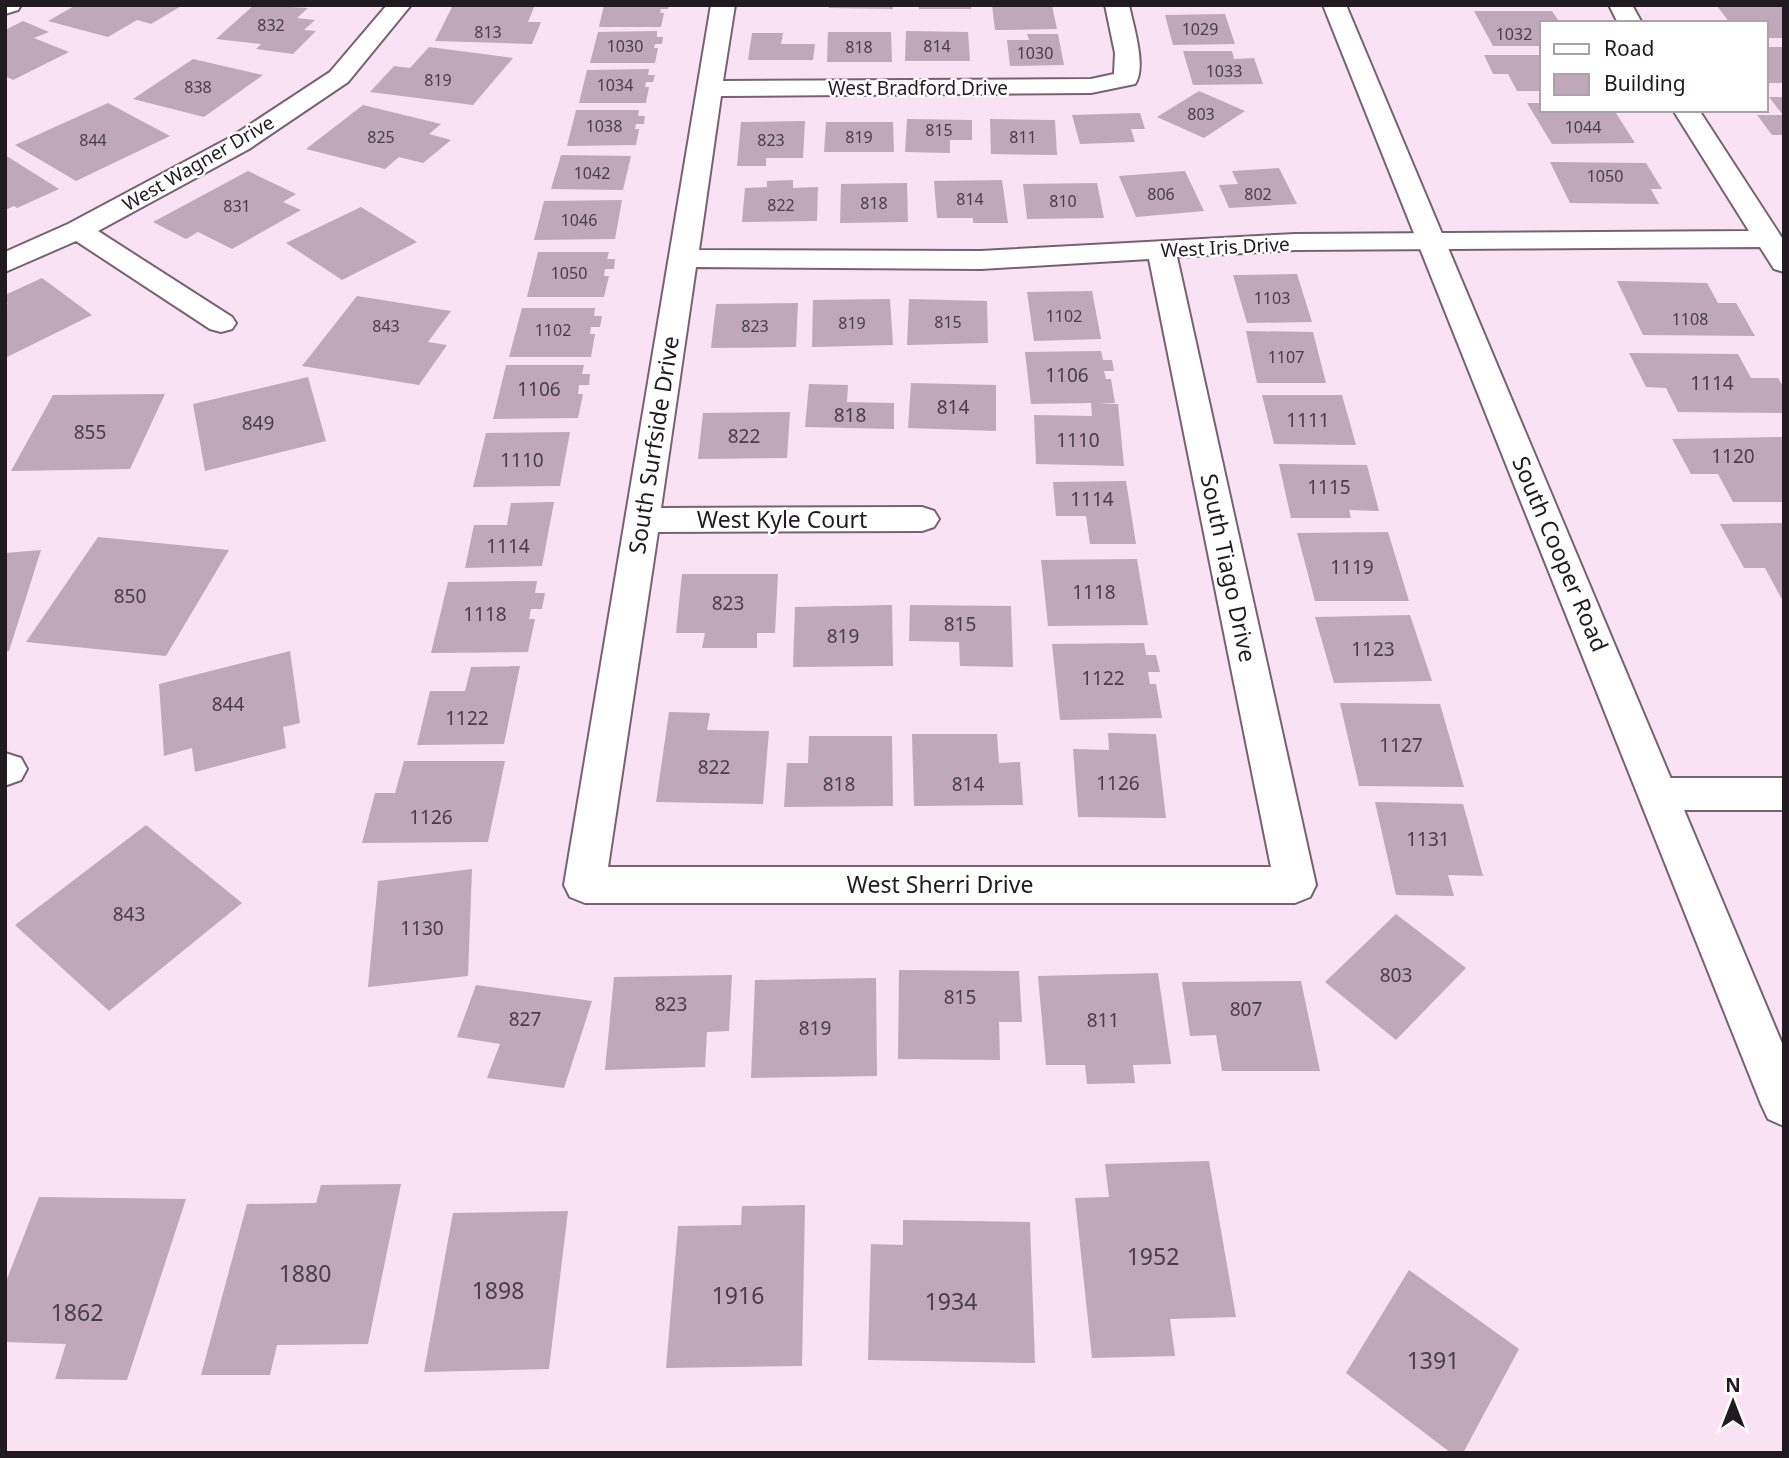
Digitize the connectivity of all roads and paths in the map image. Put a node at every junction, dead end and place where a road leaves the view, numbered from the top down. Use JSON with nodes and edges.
{"nodes":[{"id":1,"x":10,"y":5,"type":"edge"},
{"id":2,"x":400,"y":5,"type":"edge"},
{"id":3,"x":723,"y":5,"type":"edge"},
{"id":4,"x":1117,"y":5,"type":"edge"},
{"id":5,"x":1335,"y":5,"type":"edge"},
{"id":6,"x":1619,"y":5,"type":"edge"},
{"id":7,"x":5,"y":7,"type":"edge"},
{"id":8,"x":1629,"y":21,"type":"edge"},
{"id":9,"x":710,"y":89,"type":"junction"},
{"id":10,"x":1687,"y":112,"type":"edge"},
{"id":11,"x":78,"y":230,"type":"junction"},
{"id":12,"x":1766,"y":239,"type":"junction"},
{"id":13,"x":1430,"y":242,"type":"junction"},
{"id":14,"x":1161,"y":250,"type":"junction"},
{"id":15,"x":684,"y":258,"type":"junction"},
{"id":16,"x":5,"y":263,"type":"edge"},
{"id":17,"x":1784,"y":263,"type":"edge"},
{"id":18,"x":221,"y":323,"type":"dead end"},
{"id":19,"x":922,"y":519,"type":"dead end"},
{"id":20,"x":642,"y":520,"type":"junction"},
{"id":21,"x":1659,"y":794,"type":"junction"},
{"id":22,"x":1784,"y":794,"type":"edge"},
{"id":23,"x":585,"y":886,"type":"joint"},
{"id":24,"x":1295,"y":886,"type":"joint"},
{"id":25,"x":1784,"y":1104,"type":"edge"}],
"edges":[{"from":1,"to":7,"type":"street"},
{"from":2,"to":11,"type":"street","name":"West Wagner Drive"},
{"from":3,"to":9,"type":"street","name":"South Surfside Drive"},
{"from":4,"to":9,"type":"street","name":"West Bradford Drive"},
{"from":5,"to":13,"type":"street","name":"South Cooper Road"},
{"from":6,"to":8,"type":"street"},
{"from":9,"to":15,"type":"street","name":"South Surfside Drive"},
{"from":10,"to":12,"type":"street"},
{"from":11,"to":16,"type":"street","name":"West Wagner Drive"},
{"from":11,"to":18,"type":"street"},
{"from":12,"to":13,"type":"street","name":"West Iris Drive"},
{"from":12,"to":17,"type":"street"},
{"from":13,"to":14,"type":"street","name":"West Iris Drive"},
{"from":13,"to":21,"type":"street","name":"South Cooper Road"},
{"from":14,"to":15,"type":"street","name":"West Iris Drive"},
{"from":14,"to":24,"type":"street","name":"South Tiago Drive"},
{"from":15,"to":20,"type":"street","name":"South Surfside Drive"},
{"from":19,"to":20,"type":"street","name":"West Kyle Court"},
{"from":20,"to":23,"type":"street","name":"South Surfside Drive"},
{"from":21,"to":22,"type":"street"},
{"from":21,"to":25,"type":"street","name":"South Cooper Road"},
{"from":23,"to":24,"type":"street","name":"West Sherri Drive"}]}
